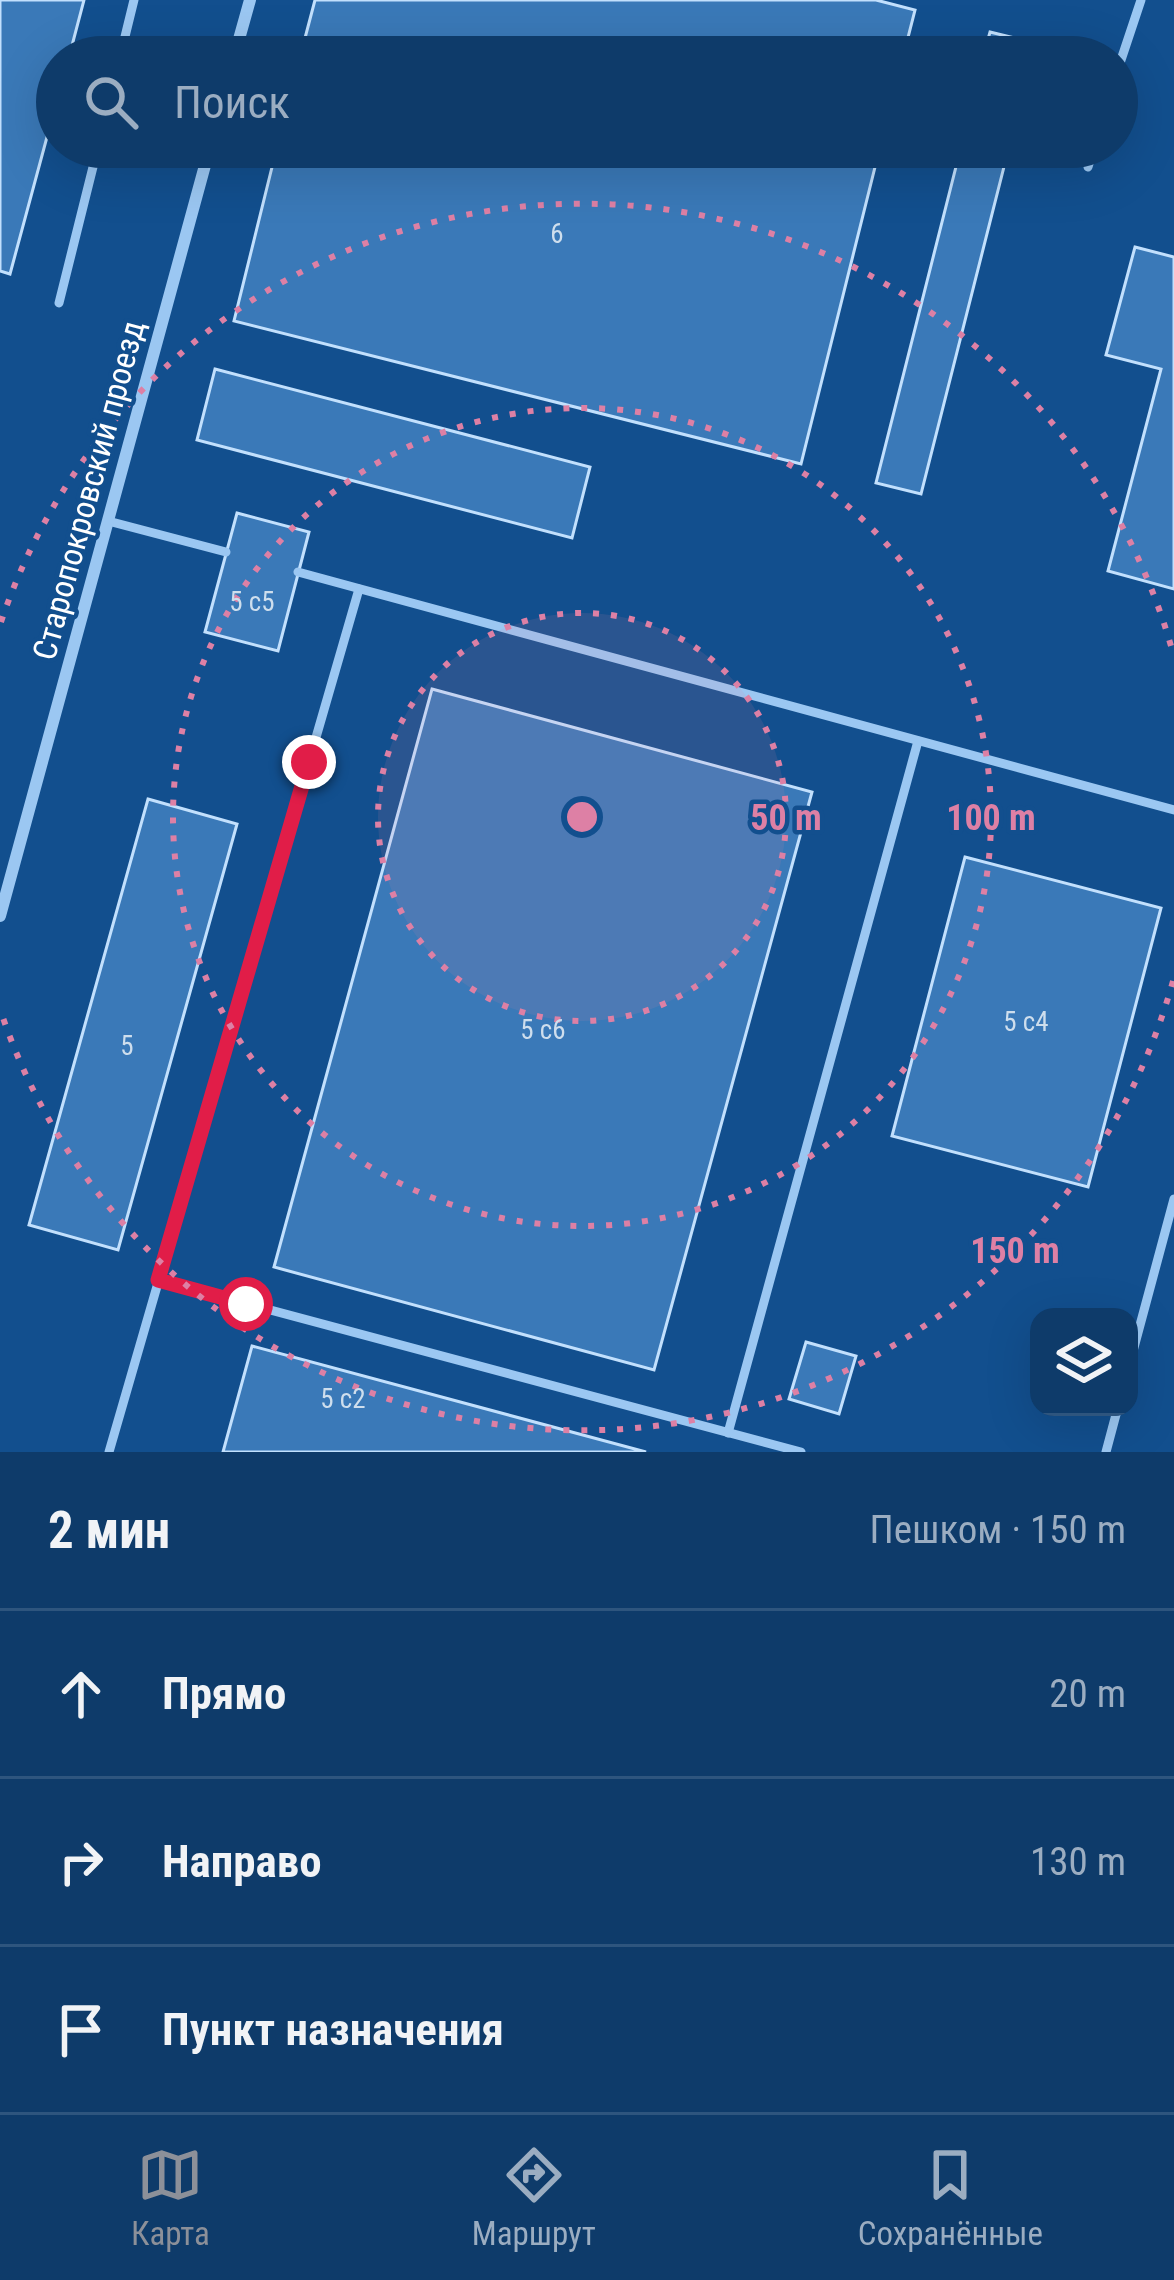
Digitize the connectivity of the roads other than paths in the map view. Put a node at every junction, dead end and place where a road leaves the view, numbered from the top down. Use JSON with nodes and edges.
{"nodes":[{"id":1,"x":134,"y":0,"type":"edge"},
{"id":2,"x":250,"y":0,"type":"edge"},
{"id":3,"x":1141,"y":0,"type":"edge"},
{"id":4,"x":125,"y":36,"type":"edge"},
{"id":5,"x":240,"y":36,"type":"edge"},
{"id":6,"x":1129,"y":36,"type":"edge"},
{"id":7,"x":93,"y":168,"type":"edge"},
{"id":8,"x":204,"y":168,"type":"edge"},
{"id":9,"x":59,"y":303,"type":"dead end"},
{"id":10,"x":108,"y":520,"type":"junction"},
{"id":11,"x":226,"y":553,"type":"dead end"},
{"id":12,"x":298,"y":572,"type":"dead end"},
{"id":13,"x":359,"y":589,"type":"junction"},
{"id":14,"x":918,"y":741,"type":"junction"},
{"id":15,"x":1174,"y":810,"type":"edge"},
{"id":16,"x":0,"y":916,"type":"edge"},
{"id":17,"x":1174,"y":1199,"type":"edge"},
{"id":18,"x":158,"y":1280,"type":"junction"},
{"id":19,"x":1138,"y":1333,"type":"edge"},
{"id":20,"x":1116,"y":1416,"type":"edge"},
{"id":21,"x":728,"y":1432,"type":"junction"},
{"id":22,"x":109,"y":1452,"type":"edge"},
{"id":23,"x":801,"y":1452,"type":"edge"},
{"id":24,"x":1106,"y":1452,"type":"edge"}],
"edges":[{"from":1,"to":4,"type":"lane"},
{"from":2,"to":5,"type":"street"},
{"from":3,"to":6,"type":"lane"},
{"from":7,"to":9,"type":"lane"},
{"from":8,"to":10,"type":"street","name":"Старопокровский проезд"},
{"from":10,"to":11,"type":"lane"},
{"from":10,"to":16,"type":"street","name":"Старопокровский проезд"},
{"from":12,"to":13,"type":"lane"},
{"from":13,"to":14,"type":"lane"},
{"from":13,"to":18,"type":"lane"},
{"from":14,"to":15,"type":"lane"},
{"from":14,"to":21,"type":"lane"},
{"from":17,"to":19,"type":"lane"},
{"from":18,"to":21,"type":"lane"},
{"from":18,"to":22,"type":"lane"},
{"from":20,"to":24,"type":"lane"},
{"from":21,"to":23,"type":"lane"}]}
